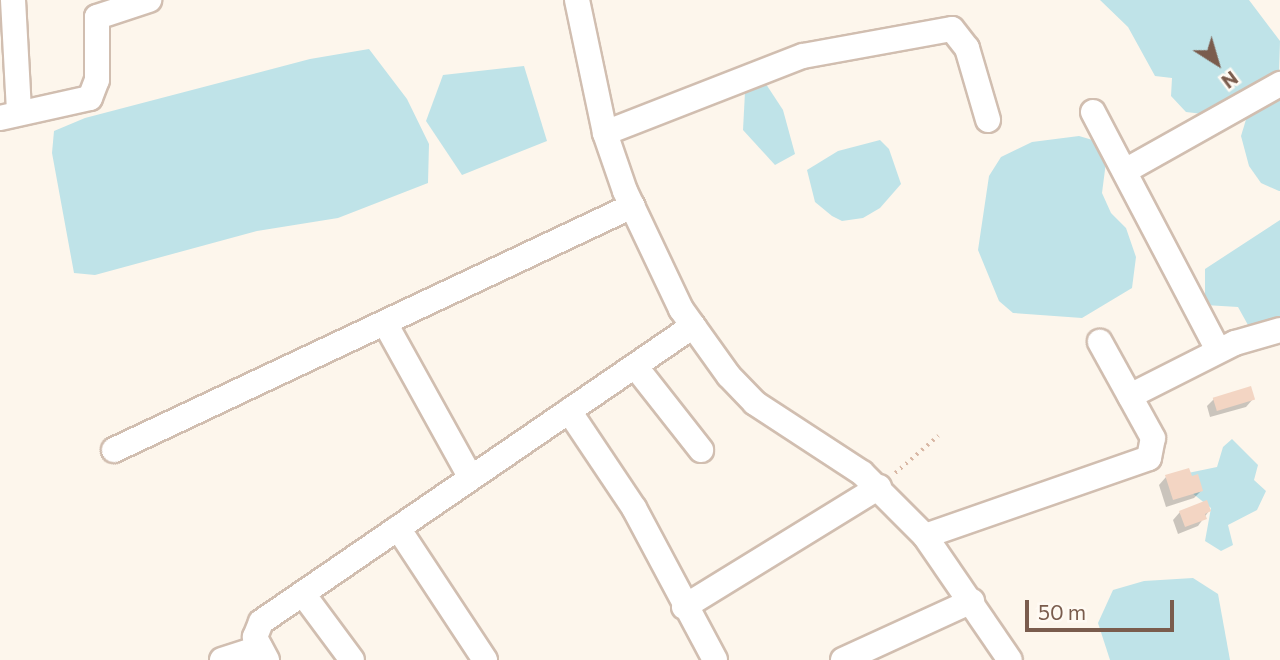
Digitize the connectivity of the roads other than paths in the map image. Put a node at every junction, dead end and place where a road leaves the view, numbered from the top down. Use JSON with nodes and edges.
{"nodes":[{"id":1,"x":13,"y":0,"type":"edge"},
{"id":2,"x":149,"y":0,"type":"edge"},
{"id":3,"x":577,"y":0,"type":"edge"},
{"id":4,"x":7,"y":52,"type":"edge"},
{"id":5,"x":1280,"y":84,"type":"edge"},
{"id":6,"x":1093,"y":112,"type":"dead end"},
{"id":7,"x":10,"y":115,"type":"edge"},
{"id":8,"x":988,"y":120,"type":"dead end"},
{"id":9,"x":605,"y":133,"type":"junction"},
{"id":10,"x":1125,"y":171,"type":"junction"},
{"id":11,"x":632,"y":206,"type":"junction"},
{"id":12,"x":385,"y":323,"type":"junction"},
{"id":13,"x":693,"y":326,"type":"junction"},
{"id":14,"x":1280,"y":330,"type":"edge"},
{"id":15,"x":1100,"y":342,"type":"dead end"},
{"id":16,"x":1218,"y":350,"type":"junction"},
{"id":17,"x":635,"y":366,"type":"junction"},
{"id":18,"x":1130,"y":396,"type":"junction"},
{"id":19,"x":569,"y":411,"type":"junction"},
{"id":20,"x":114,"y":450,"type":"dead end"},
{"id":21,"x":701,"y":450,"type":"dead end"},
{"id":22,"x":471,"y":478,"type":"junction"},
{"id":23,"x":880,"y":487,"type":"junction"},
{"id":24,"x":398,"y":528,"type":"junction"},
{"id":25,"x":925,"y":536,"type":"junction"},
{"id":26,"x":303,"y":594,"type":"junction"},
{"id":27,"x":972,"y":601,"type":"junction"},
{"id":28,"x":684,"y":607,"type":"junction"},
{"id":29,"x":264,"y":654,"type":"edge"},
{"id":30,"x":222,"y":660,"type":"edge"},
{"id":31,"x":352,"y":660,"type":"edge"},
{"id":32,"x":485,"y":660,"type":"edge"},
{"id":33,"x":715,"y":660,"type":"edge"},
{"id":34,"x":843,"y":660,"type":"edge"},
{"id":35,"x":1010,"y":660,"type":"edge"}],
"edges":[{"from":1,"to":4,"type":"street"},
{"from":2,"to":7,"type":"street"},
{"from":3,"to":9,"type":"street"},
{"from":4,"to":7,"type":"street"},
{"from":5,"to":10,"type":"street"},
{"from":6,"to":10,"type":"street"},
{"from":8,"to":9,"type":"street"},
{"from":9,"to":11,"type":"street"},
{"from":10,"to":16,"type":"street"},
{"from":11,"to":12,"type":"street"},
{"from":11,"to":13,"type":"street"},
{"from":12,"to":20,"type":"street"},
{"from":12,"to":22,"type":"street"},
{"from":13,"to":17,"type":"street"},
{"from":13,"to":23,"type":"street"},
{"from":14,"to":16,"type":"street"},
{"from":15,"to":18,"type":"street"},
{"from":16,"to":18,"type":"street"},
{"from":17,"to":19,"type":"street"},
{"from":17,"to":21,"type":"street"},
{"from":18,"to":25,"type":"street"},
{"from":19,"to":22,"type":"street"},
{"from":19,"to":28,"type":"street"},
{"from":22,"to":24,"type":"street"},
{"from":23,"to":25,"type":"street"},
{"from":23,"to":28,"type":"street"},
{"from":24,"to":26,"type":"street"},
{"from":24,"to":32,"type":"street"},
{"from":25,"to":27,"type":"street"},
{"from":26,"to":29,"type":"street"},
{"from":26,"to":31,"type":"street"},
{"from":27,"to":34,"type":"street"},
{"from":27,"to":35,"type":"street"},
{"from":28,"to":33,"type":"street"},
{"from":29,"to":30,"type":"street"}]}
